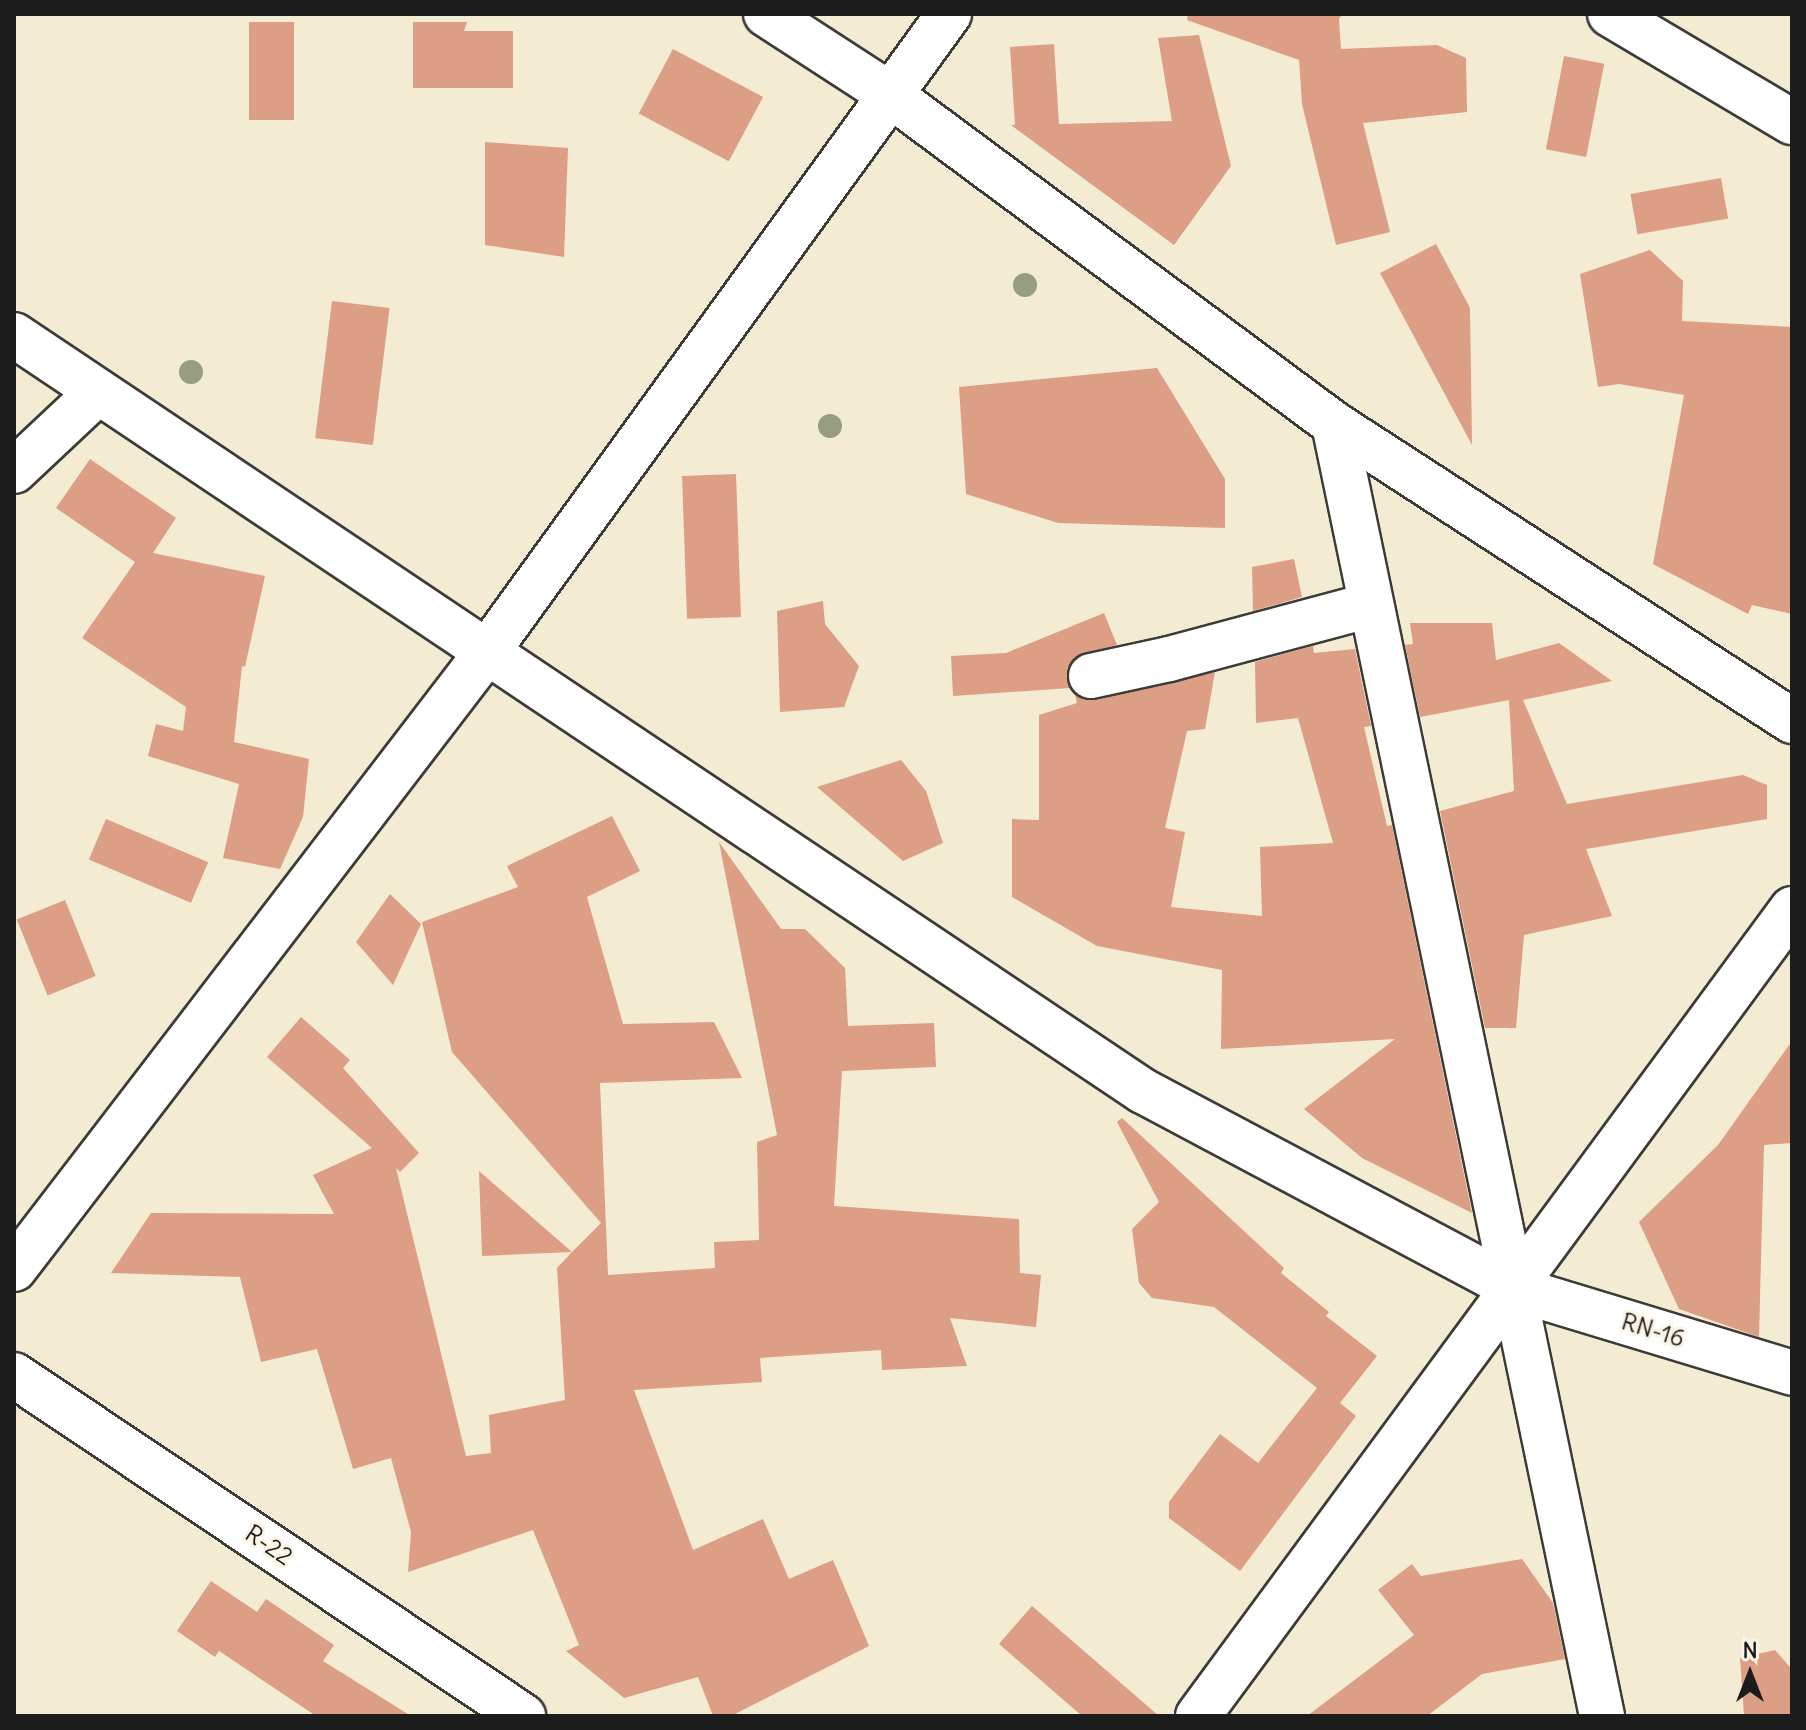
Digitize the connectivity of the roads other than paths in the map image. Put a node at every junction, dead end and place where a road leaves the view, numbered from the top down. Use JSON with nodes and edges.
{"nodes":[{"id":1,"x":766,"y":14,"type":"edge"},
{"id":2,"x":949,"y":14,"type":"edge"},
{"id":3,"x":1610,"y":14,"type":"edge"},
{"id":4,"x":889,"y":94,"type":"junction"},
{"id":5,"x":1792,"y":122,"type":"edge"},
{"id":6,"x":14,"y":335,"type":"edge"},
{"id":7,"x":98,"y":392,"type":"junction"},
{"id":8,"x":1334,"y":424,"type":"junction"},
{"id":9,"x":14,"y":471,"type":"edge"},
{"id":10,"x":1371,"y":605,"type":"junction"},
{"id":11,"x":487,"y":652,"type":"junction"},
{"id":12,"x":1091,"y":676,"type":"dead end"},
{"id":13,"x":1792,"y":721,"type":"edge"},
{"id":14,"x":1792,"y":909,"type":"edge"},
{"id":15,"x":14,"y":1269,"type":"edge"},
{"id":16,"x":1513,"y":1288,"type":"junction"},
{"id":17,"x":1792,"y":1373,"type":"edge"},
{"id":18,"x":14,"y":1375,"type":"edge"},
{"id":19,"x":523,"y":1716,"type":"edge"},
{"id":20,"x":1198,"y":1716,"type":"edge"},
{"id":21,"x":1602,"y":1716,"type":"edge"}],
"edges":[{"from":1,"to":4,"type":"street"},
{"from":2,"to":4,"type":"street"},
{"from":3,"to":5,"type":"street"},
{"from":4,"to":8,"type":"street"},
{"from":4,"to":11,"type":"street"},
{"from":6,"to":7,"type":"street","name":"RN-16"},
{"from":7,"to":9,"type":"street"},
{"from":7,"to":11,"type":"street","name":"RN-16"},
{"from":8,"to":10,"type":"street"},
{"from":8,"to":13,"type":"street"},
{"from":10,"to":12,"type":"street"},
{"from":10,"to":16,"type":"street"},
{"from":11,"to":15,"type":"street"},
{"from":11,"to":16,"type":"street","name":"RN-16"},
{"from":14,"to":16,"type":"street"},
{"from":16,"to":17,"type":"street","name":"RN-16"},
{"from":16,"to":20,"type":"street"},
{"from":16,"to":21,"type":"street"},
{"from":18,"to":19,"type":"street","name":"R-22"}]}
